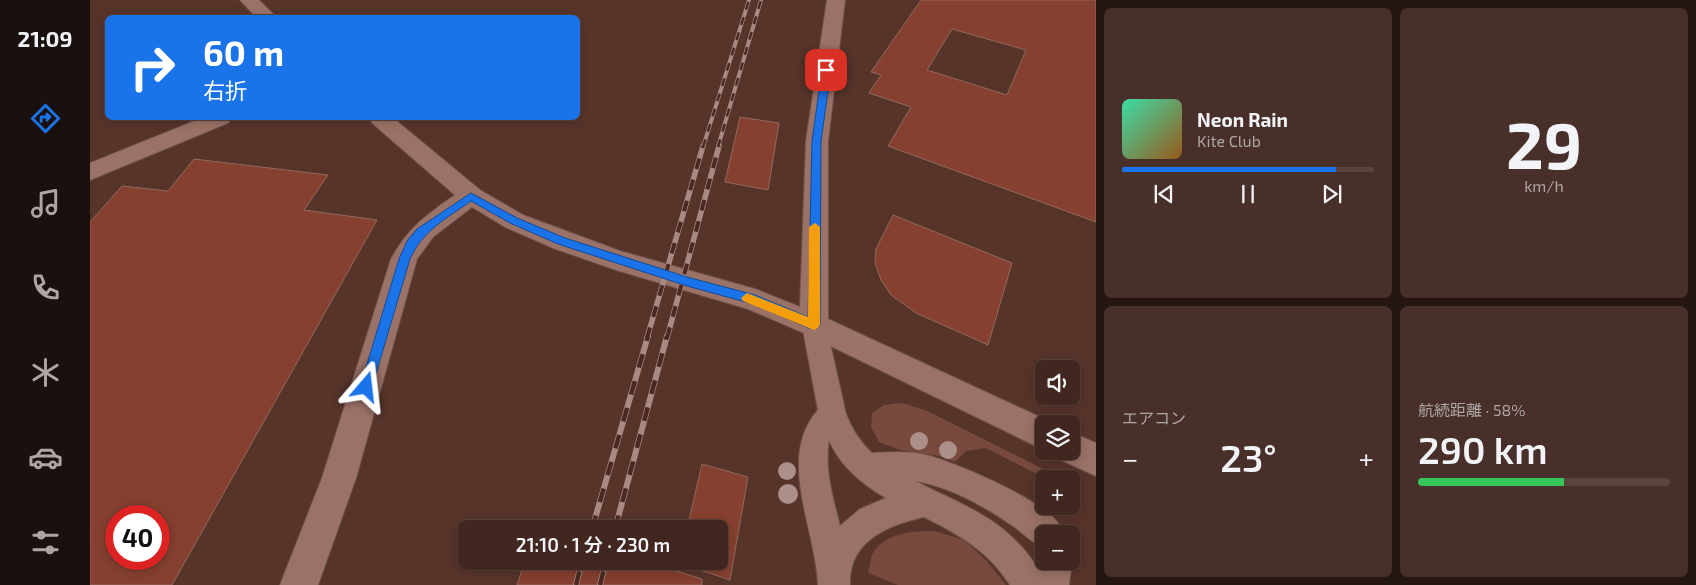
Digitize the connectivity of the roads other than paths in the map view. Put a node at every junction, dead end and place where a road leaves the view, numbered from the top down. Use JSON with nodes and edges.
{"nodes":[{"id":1,"x":249,"y":0,"type":"edge"},
{"id":2,"x":836,"y":0,"type":"edge"},
{"id":3,"x":265,"y":15,"type":"edge"},
{"id":4,"x":215,"y":120,"type":"edge"},
{"id":5,"x":382,"y":120,"type":"edge"},
{"id":6,"x":90,"y":172,"type":"edge"},
{"id":7,"x":471,"y":196,"type":"junction"},
{"id":8,"x":814,"y":325,"type":"junction"},
{"id":9,"x":832,"y":413,"type":"junction"},
{"id":10,"x":1035,"y":431,"type":"edge"},
{"id":11,"x":1080,"y":452,"type":"edge"},
{"id":12,"x":1096,"y":460,"type":"edge"},
{"id":13,"x":867,"y":467,"type":"junction"},
{"id":14,"x":924,"y":502,"type":"junction"},
{"id":15,"x":1037,"y":525,"type":"edge"},
{"id":16,"x":1055,"y":570,"type":"edge"},
{"id":17,"x":835,"y":579,"type":"edge"},
{"id":18,"x":299,"y":585,"type":"edge"},
{"id":19,"x":1029,"y":585,"type":"edge"},
{"id":20,"x":1053,"y":585,"type":"edge"}],
"edges":[{"from":1,"to":3,"type":"street"},
{"from":2,"to":8,"type":"street"},
{"from":4,"to":6,"type":"street"},
{"from":5,"to":7,"type":"street"},
{"from":7,"to":8,"type":"street"},
{"from":7,"to":18,"type":"street"},
{"from":8,"to":9,"type":"street"},
{"from":8,"to":10,"type":"street"},
{"from":9,"to":13,"type":"street"},
{"from":9,"to":17,"type":"street"},
{"from":11,"to":12,"type":"street"},
{"from":13,"to":14,"type":"street"},
{"from":13,"to":15,"type":"street"},
{"from":14,"to":17,"type":"street"},
{"from":14,"to":19,"type":"street"},
{"from":16,"to":20,"type":"street"}]}
